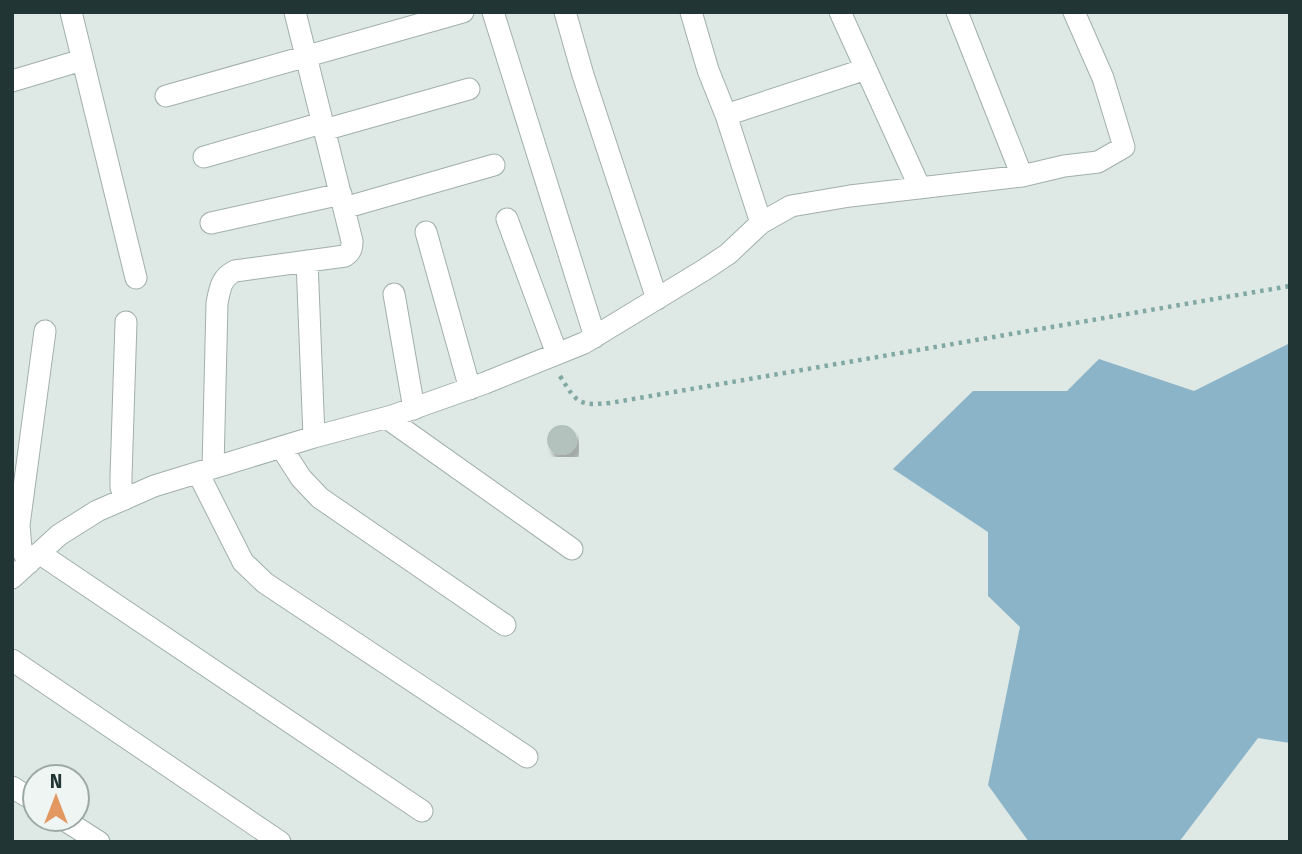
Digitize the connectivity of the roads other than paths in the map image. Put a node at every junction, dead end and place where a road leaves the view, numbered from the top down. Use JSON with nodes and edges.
{"nodes":[{"id":1,"x":71,"y":12,"type":"edge"},
{"id":2,"x":295,"y":12,"type":"edge"},
{"id":3,"x":463,"y":12,"type":"edge"},
{"id":4,"x":493,"y":12,"type":"edge"},
{"id":5,"x":565,"y":12,"type":"edge"},
{"id":6,"x":691,"y":12,"type":"edge"},
{"id":7,"x":840,"y":12,"type":"edge"},
{"id":8,"x":957,"y":12,"type":"edge"},
{"id":9,"x":1074,"y":12,"type":"edge"},
{"id":10,"x":305,"y":56,"type":"junction"},
{"id":11,"x":82,"y":60,"type":"junction"},
{"id":12,"x":866,"y":69,"type":"junction"},
{"id":13,"x":12,"y":81,"type":"edge"},
{"id":14,"x":469,"y":89,"type":"dead end"},
{"id":15,"x":166,"y":96,"type":"dead end"},
{"id":16,"x":726,"y":115,"type":"junction"},
{"id":17,"x":323,"y":126,"type":"junction"},
{"id":18,"x":204,"y":156,"type":"dead end"},
{"id":19,"x":494,"y":165,"type":"dead end"},
{"id":20,"x":1022,"y":176,"type":"junction"},
{"id":21,"x":920,"y":188,"type":"junction"},
{"id":22,"x":342,"y":201,"type":"junction"},
{"id":23,"x":507,"y":219,"type":"dead end"},
{"id":24,"x":211,"y":223,"type":"dead end"},
{"id":25,"x":761,"y":223,"type":"junction"},
{"id":26,"x":426,"y":232,"type":"dead end"},
{"id":27,"x":307,"y":261,"type":"junction"},
{"id":28,"x":136,"y":278,"type":"dead end"},
{"id":29,"x":394,"y":294,"type":"dead end"},
{"id":30,"x":657,"y":299,"type":"junction"},
{"id":31,"x":126,"y":322,"type":"dead end"},
{"id":32,"x":45,"y":331,"type":"dead end"},
{"id":33,"x":595,"y":337,"type":"junction"},
{"id":34,"x":552,"y":356,"type":"junction"},
{"id":35,"x":470,"y":389,"type":"junction"},
{"id":36,"x":414,"y":408,"type":"junction"},
{"id":37,"x":387,"y":418,"type":"junction"},
{"id":38,"x":314,"y":437,"type":"junction"},
{"id":39,"x":281,"y":447,"type":"junction"},
{"id":40,"x":205,"y":470,"type":"junction"},
{"id":41,"x":125,"y":499,"type":"junction"},
{"id":42,"x":572,"y":549,"type":"dead end"},
{"id":43,"x":34,"y":558,"type":"junction"},
{"id":44,"x":12,"y":578,"type":"edge"},
{"id":45,"x":505,"y":625,"type":"dead end"},
{"id":46,"x":12,"y":660,"type":"edge"},
{"id":47,"x":527,"y":757,"type":"dead end"},
{"id":48,"x":422,"y":811,"type":"dead end"},
{"id":49,"x":280,"y":842,"type":"edge"}],
"edges":[{"from":1,"to":11,"type":"street"},
{"from":2,"to":10,"type":"street"},
{"from":3,"to":10,"type":"street"},
{"from":4,"to":33,"type":"street"},
{"from":5,"to":30,"type":"street"},
{"from":6,"to":16,"type":"street"},
{"from":7,"to":12,"type":"street"},
{"from":8,"to":20,"type":"street"},
{"from":9,"to":20,"type":"street"},
{"from":10,"to":15,"type":"street"},
{"from":10,"to":17,"type":"street"},
{"from":11,"to":13,"type":"street"},
{"from":11,"to":28,"type":"street"},
{"from":12,"to":16,"type":"street"},
{"from":12,"to":21,"type":"street"},
{"from":14,"to":17,"type":"street"},
{"from":16,"to":25,"type":"street"},
{"from":17,"to":18,"type":"street"},
{"from":17,"to":22,"type":"street"},
{"from":19,"to":22,"type":"street"},
{"from":20,"to":21,"type":"street"},
{"from":21,"to":25,"type":"street"},
{"from":22,"to":24,"type":"street"},
{"from":22,"to":27,"type":"street"},
{"from":23,"to":34,"type":"street"},
{"from":25,"to":30,"type":"street"},
{"from":26,"to":35,"type":"street"},
{"from":27,"to":38,"type":"street"},
{"from":27,"to":40,"type":"street"},
{"from":29,"to":36,"type":"street"},
{"from":30,"to":33,"type":"street"},
{"from":31,"to":41,"type":"street"},
{"from":32,"to":43,"type":"street"},
{"from":33,"to":34,"type":"street"},
{"from":34,"to":35,"type":"street"},
{"from":35,"to":36,"type":"street"},
{"from":36,"to":37,"type":"street"},
{"from":37,"to":38,"type":"street"},
{"from":37,"to":42,"type":"street"},
{"from":38,"to":39,"type":"street"},
{"from":39,"to":40,"type":"street"},
{"from":39,"to":45,"type":"street"},
{"from":40,"to":41,"type":"street"},
{"from":40,"to":47,"type":"street"},
{"from":41,"to":43,"type":"street"},
{"from":43,"to":44,"type":"street"},
{"from":43,"to":48,"type":"street"},
{"from":46,"to":49,"type":"street"}]}
